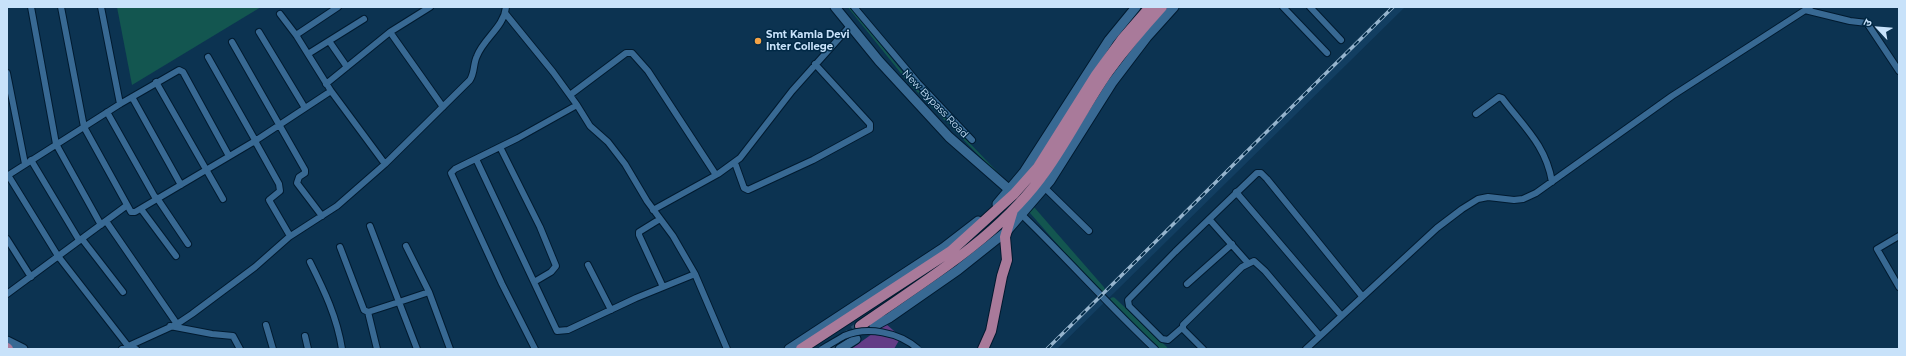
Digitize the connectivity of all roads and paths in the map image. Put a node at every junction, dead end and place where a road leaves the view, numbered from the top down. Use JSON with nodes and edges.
{"nodes":[{"id":1,"x":31,"y":7,"type":"edge"},
{"id":2,"x":61,"y":7,"type":"edge"},
{"id":3,"x":101,"y":7,"type":"edge"},
{"id":4,"x":338,"y":7,"type":"edge"},
{"id":5,"x":430,"y":7,"type":"edge"},
{"id":6,"x":835,"y":7,"type":"edge"},
{"id":7,"x":854,"y":7,"type":"edge"},
{"id":8,"x":1136,"y":7,"type":"edge"},
{"id":9,"x":1150,"y":7,"type":"edge"},
{"id":10,"x":1162,"y":7,"type":"edge"},
{"id":11,"x":1174,"y":7,"type":"edge"},
{"id":12,"x":1283,"y":7,"type":"edge"},
{"id":13,"x":1310,"y":7,"type":"edge"},
{"id":14,"x":1807,"y":9,"type":"edge"},
{"id":15,"x":505,"y":10,"type":"edge"},
{"id":16,"x":280,"y":14,"type":"dead end"},
{"id":17,"x":364,"y":19,"type":"dead end"},
{"id":18,"x":850,"y":26,"type":"junction"},
{"id":19,"x":259,"y":32,"type":"dead end"},
{"id":20,"x":390,"y":32,"type":"junction"},
{"id":21,"x":296,"y":34,"type":"junction"},
{"id":22,"x":1341,"y":40,"type":"dead end"},
{"id":23,"x":329,"y":41,"type":"junction"},
{"id":24,"x":232,"y":42,"type":"dead end"},
{"id":25,"x":1327,"y":53,"type":"dead end"},
{"id":26,"x":308,"y":54,"type":"junction"},
{"id":27,"x":208,"y":57,"type":"dead end"},
{"id":28,"x":815,"y":64,"type":"junction"},
{"id":29,"x":347,"y":67,"type":"junction"},
{"id":30,"x":1899,"y":71,"type":"edge"},
{"id":31,"x":7,"y":73,"type":"edge"},
{"id":32,"x":156,"y":82,"type":"junction"},
{"id":33,"x":326,"y":84,"type":"junction"},
{"id":34,"x":331,"y":91,"type":"junction"},
{"id":35,"x":570,"y":95,"type":"junction"},
{"id":36,"x":9,"y":97,"type":"edge"},
{"id":37,"x":132,"y":97,"type":"junction"},
{"id":38,"x":120,"y":104,"type":"junction"},
{"id":39,"x":577,"y":105,"type":"junction"},
{"id":40,"x":443,"y":107,"type":"junction"},
{"id":41,"x":305,"y":108,"type":"junction"},
{"id":42,"x":934,"y":108,"type":"junction"},
{"id":43,"x":107,"y":112,"type":"junction"},
{"id":44,"x":1476,"y":114,"type":"dead end"},
{"id":45,"x":279,"y":124,"type":"junction"},
{"id":46,"x":84,"y":127,"type":"junction"},
{"id":47,"x":255,"y":140,"type":"junction"},
{"id":48,"x":972,"y":140,"type":"dead end"},
{"id":49,"x":56,"y":144,"type":"junction"},
{"id":50,"x":500,"y":147,"type":"junction"},
{"id":51,"x":229,"y":156,"type":"junction"},
{"id":52,"x":476,"y":159,"type":"junction"},
{"id":53,"x":31,"y":160,"type":"junction"},
{"id":54,"x":734,"y":163,"type":"junction"},
{"id":55,"x":25,"y":164,"type":"junction"},
{"id":56,"x":385,"y":164,"type":"junction"},
{"id":57,"x":205,"y":170,"type":"junction"},
{"id":58,"x":716,"y":175,"type":"junction"},
{"id":59,"x":7,"y":176,"type":"edge"},
{"id":60,"x":1552,"y":182,"type":"junction"},
{"id":61,"x":181,"y":185,"type":"junction"},
{"id":62,"x":1045,"y":188,"type":"junction"},
{"id":63,"x":1236,"y":192,"type":"junction"},
{"id":64,"x":156,"y":199,"type":"junction"},
{"id":65,"x":223,"y":199,"type":"dead end"},
{"id":66,"x":1017,"y":204,"type":"junction"},
{"id":67,"x":126,"y":206,"type":"junction"},
{"id":68,"x":141,"y":209,"type":"junction"},
{"id":69,"x":653,"y":210,"type":"junction"},
{"id":70,"x":322,"y":216,"type":"junction"},
{"id":71,"x":660,"y":219,"type":"junction"},
{"id":72,"x":1209,"y":219,"type":"junction"},
{"id":73,"x":103,"y":223,"type":"junction"},
{"id":74,"x":370,"y":226,"type":"dead end"},
{"id":75,"x":1089,"y":231,"type":"dead end"},
{"id":76,"x":1007,"y":232,"type":"junction"},
{"id":77,"x":290,"y":236,"type":"junction"},
{"id":78,"x":1899,"y":236,"type":"edge"},
{"id":79,"x":7,"y":239,"type":"edge"},
{"id":80,"x":81,"y":239,"type":"junction"},
{"id":81,"x":188,"y":244,"type":"dead end"},
{"id":82,"x":1232,"y":244,"type":"junction"},
{"id":83,"x":406,"y":246,"type":"dead end"},
{"id":84,"x":340,"y":247,"type":"dead end"},
{"id":85,"x":58,"y":256,"type":"junction"},
{"id":86,"x":176,"y":256,"type":"dead end"},
{"id":87,"x":310,"y":262,"type":"dead end"},
{"id":88,"x":1248,"y":263,"type":"junction"},
{"id":89,"x":588,"y":265,"type":"dead end"},
{"id":90,"x":695,"y":274,"type":"junction"},
{"id":91,"x":31,"y":276,"type":"junction"},
{"id":92,"x":534,"y":282,"type":"junction"},
{"id":93,"x":1187,"y":284,"type":"dead end"},
{"id":94,"x":663,"y":287,"type":"junction"},
{"id":95,"x":1899,"y":287,"type":"edge"},
{"id":96,"x":123,"y":292,"type":"dead end"},
{"id":97,"x":429,"y":292,"type":"junction"},
{"id":98,"x":7,"y":294,"type":"edge"},
{"id":99,"x":1362,"y":296,"type":"junction"},
{"id":100,"x":399,"y":302,"type":"junction"},
{"id":101,"x":611,"y":310,"type":"junction"},
{"id":102,"x":368,"y":312,"type":"junction"},
{"id":103,"x":1342,"y":315,"type":"junction"},
{"id":104,"x":177,"y":324,"type":"junction"},
{"id":105,"x":266,"y":325,"type":"dead end"},
{"id":106,"x":170,"y":326,"type":"junction"},
{"id":107,"x":860,"y":326,"type":"tunnel mouth"},
{"id":108,"x":874,"y":326,"type":"dead end"},
{"id":109,"x":1183,"y":327,"type":"junction"},
{"id":110,"x":305,"y":336,"type":"dead end"},
{"id":111,"x":1320,"y":336,"type":"junction"},
{"id":112,"x":856,"y":339,"type":"dead end"},
{"id":113,"x":7,"y":341,"type":"edge"},
{"id":114,"x":128,"y":346,"type":"junction"},
{"id":115,"x":23,"y":349,"type":"edge"},
{"id":116,"x":122,"y":349,"type":"edge"},
{"id":117,"x":136,"y":349,"type":"edge"},
{"id":118,"x":240,"y":349,"type":"edge"},
{"id":119,"x":273,"y":349,"type":"edge"},
{"id":120,"x":308,"y":349,"type":"edge"},
{"id":121,"x":342,"y":349,"type":"edge"},
{"id":122,"x":377,"y":349,"type":"edge"},
{"id":123,"x":417,"y":349,"type":"edge"},
{"id":124,"x":450,"y":349,"type":"edge"},
{"id":125,"x":535,"y":349,"type":"edge"},
{"id":126,"x":727,"y":349,"type":"edge"},
{"id":127,"x":789,"y":349,"type":"edge"},
{"id":128,"x":801,"y":349,"type":"edge"},
{"id":129,"x":822,"y":349,"type":"edge"},
{"id":130,"x":840,"y":349,"type":"edge"},
{"id":131,"x":918,"y":349,"type":"edge"},
{"id":132,"x":983,"y":349,"type":"edge"},
{"id":133,"x":1155,"y":349,"type":"edge"},
{"id":134,"x":1203,"y":349,"type":"edge"},
{"id":135,"x":1306,"y":349,"type":"edge"}],
"edges":[{"from":1,"to":49,"type":"street"},
{"from":2,"to":46,"type":"street"},
{"from":3,"to":38,"type":"street"},
{"from":4,"to":21,"type":"street"},
{"from":5,"to":20,"type":"street"},
{"from":6,"to":18,"type":"main road","name":"New Bypass Road"},
{"from":7,"to":42,"type":"street"},
{"from":8,"to":66,"type":"main road"},
{"from":9,"to":66,"type":"main road"},
{"from":10,"to":66,"type":"main road"},
{"from":11,"to":62,"type":"main road"},
{"from":12,"to":25,"type":"street"},
{"from":13,"to":22,"type":"street"},
{"from":14,"to":30,"type":"street"},
{"from":14,"to":60,"type":"street"},
{"from":15,"to":35,"type":"street"},
{"from":15,"to":40,"type":"street"},
{"from":16,"to":21,"type":"street"},
{"from":17,"to":23,"type":"street"},
{"from":18,"to":28,"type":"street"},
{"from":18,"to":42,"type":"main road","name":"New Bypass Road"},
{"from":19,"to":41,"type":"street"},
{"from":20,"to":29,"type":"street"},
{"from":20,"to":40,"type":"street"},
{"from":21,"to":26,"type":"street"},
{"from":23,"to":26,"type":"street"},
{"from":23,"to":29,"type":"street"},
{"from":24,"to":45,"type":"street"},
{"from":26,"to":33,"type":"street"},
{"from":27,"to":47,"type":"street"},
{"from":28,"to":54,"type":"street"},
{"from":28,"to":54,"type":"street"},
{"from":29,"to":33,"type":"street"},
{"from":31,"to":36,"type":"street"},
{"from":32,"to":37,"type":"street"},
{"from":32,"to":51,"type":"street"},
{"from":32,"to":57,"type":"street"},
{"from":33,"to":34,"type":"street"},
{"from":34,"to":41,"type":"street"},
{"from":34,"to":56,"type":"street"},
{"from":35,"to":39,"type":"street"},
{"from":35,"to":58,"type":"street"},
{"from":36,"to":55,"type":"street"},
{"from":37,"to":38,"type":"street"},
{"from":37,"to":61,"type":"street"},
{"from":38,"to":43,"type":"street"},
{"from":39,"to":50,"type":"street"},
{"from":39,"to":69,"type":"street"},
{"from":40,"to":56,"type":"street"},
{"from":41,"to":45,"type":"street"},
{"from":42,"to":48,"type":"street"},
{"from":42,"to":66,"type":"main road","name":"New Bypass Road"},
{"from":43,"to":46,"type":"street"},
{"from":43,"to":64,"type":"street"},
{"from":44,"to":60,"type":"street"},
{"from":45,"to":47,"type":"street"},
{"from":45,"to":70,"type":"street"},
{"from":46,"to":49,"type":"street"},
{"from":46,"to":67,"type":"street"},
{"from":47,"to":51,"type":"street"},
{"from":47,"to":77,"type":"street"},
{"from":49,"to":53,"type":"street"},
{"from":49,"to":73,"type":"street"},
{"from":50,"to":52,"type":"street"},
{"from":50,"to":92,"type":"street"},
{"from":51,"to":57,"type":"street"},
{"from":52,"to":92,"type":"street"},
{"from":52,"to":125,"type":"street"},
{"from":53,"to":55,"type":"street"},
{"from":53,"to":80,"type":"street"},
{"from":54,"to":58,"type":"street"},
{"from":55,"to":59,"type":"street"},
{"from":56,"to":70,"type":"street"},
{"from":57,"to":61,"type":"street"},
{"from":57,"to":65,"type":"street"},
{"from":58,"to":69,"type":"street"},
{"from":59,"to":85,"type":"street"},
{"from":60,"to":99,"type":"street"},
{"from":61,"to":64,"type":"street"},
{"from":62,"to":66,"type":"main road"},
{"from":62,"to":75,"type":"street"},
{"from":63,"to":72,"type":"street"},
{"from":63,"to":99,"type":"street"},
{"from":63,"to":103,"type":"street"},
{"from":64,"to":68,"type":"street"},
{"from":64,"to":81,"type":"street"},
{"from":66,"to":76,"type":"main road"},
{"from":66,"to":107,"type":"main road"},
{"from":66,"to":127,"type":"main road"},
{"from":66,"to":128,"type":"main road"},
{"from":66,"to":133,"type":"street"},
{"from":67,"to":68,"type":"street"},
{"from":67,"to":73,"type":"street"},
{"from":68,"to":86,"type":"street"},
{"from":69,"to":71,"type":"street"},
{"from":70,"to":77,"type":"street"},
{"from":71,"to":90,"type":"street"},
{"from":71,"to":94,"type":"street"},
{"from":72,"to":82,"type":"street"},
{"from":72,"to":109,"type":"street"},
{"from":73,"to":80,"type":"street"},
{"from":73,"to":104,"type":"street"},
{"from":74,"to":100,"type":"street"},
{"from":76,"to":108,"type":"main road"},
{"from":76,"to":132,"type":"main road"},
{"from":77,"to":104,"type":"street"},
{"from":78,"to":95,"type":"street"},
{"from":79,"to":91,"type":"street"},
{"from":80,"to":85,"type":"street"},
{"from":80,"to":96,"type":"street"},
{"from":82,"to":88,"type":"street"},
{"from":82,"to":93,"type":"street"},
{"from":83,"to":97,"type":"street"},
{"from":84,"to":102,"type":"street"},
{"from":85,"to":91,"type":"street"},
{"from":85,"to":114,"type":"street"},
{"from":87,"to":121,"type":"street"},
{"from":88,"to":109,"type":"street"},
{"from":88,"to":111,"type":"street"},
{"from":89,"to":101,"type":"street"},
{"from":90,"to":94,"type":"street"},
{"from":90,"to":126,"type":"street"},
{"from":91,"to":98,"type":"street"},
{"from":92,"to":101,"type":"street"},
{"from":94,"to":101,"type":"street"},
{"from":97,"to":100,"type":"street"},
{"from":97,"to":124,"type":"street"},
{"from":99,"to":103,"type":"street"},
{"from":100,"to":102,"type":"street"},
{"from":100,"to":123,"type":"street"},
{"from":102,"to":122,"type":"street"},
{"from":103,"to":111,"type":"street"},
{"from":104,"to":106,"type":"street"},
{"from":105,"to":119,"type":"street"},
{"from":106,"to":114,"type":"street"},
{"from":106,"to":118,"type":"street"},
{"from":109,"to":134,"type":"street"},
{"from":110,"to":120,"type":"street"},
{"from":111,"to":135,"type":"street"},
{"from":112,"to":130,"type":"main road"},
{"from":113,"to":115,"type":"main road"},
{"from":114,"to":116,"type":"street"},
{"from":114,"to":117,"type":"street"},
{"from":129,"to":131,"type":"street","bridge":true}]}
